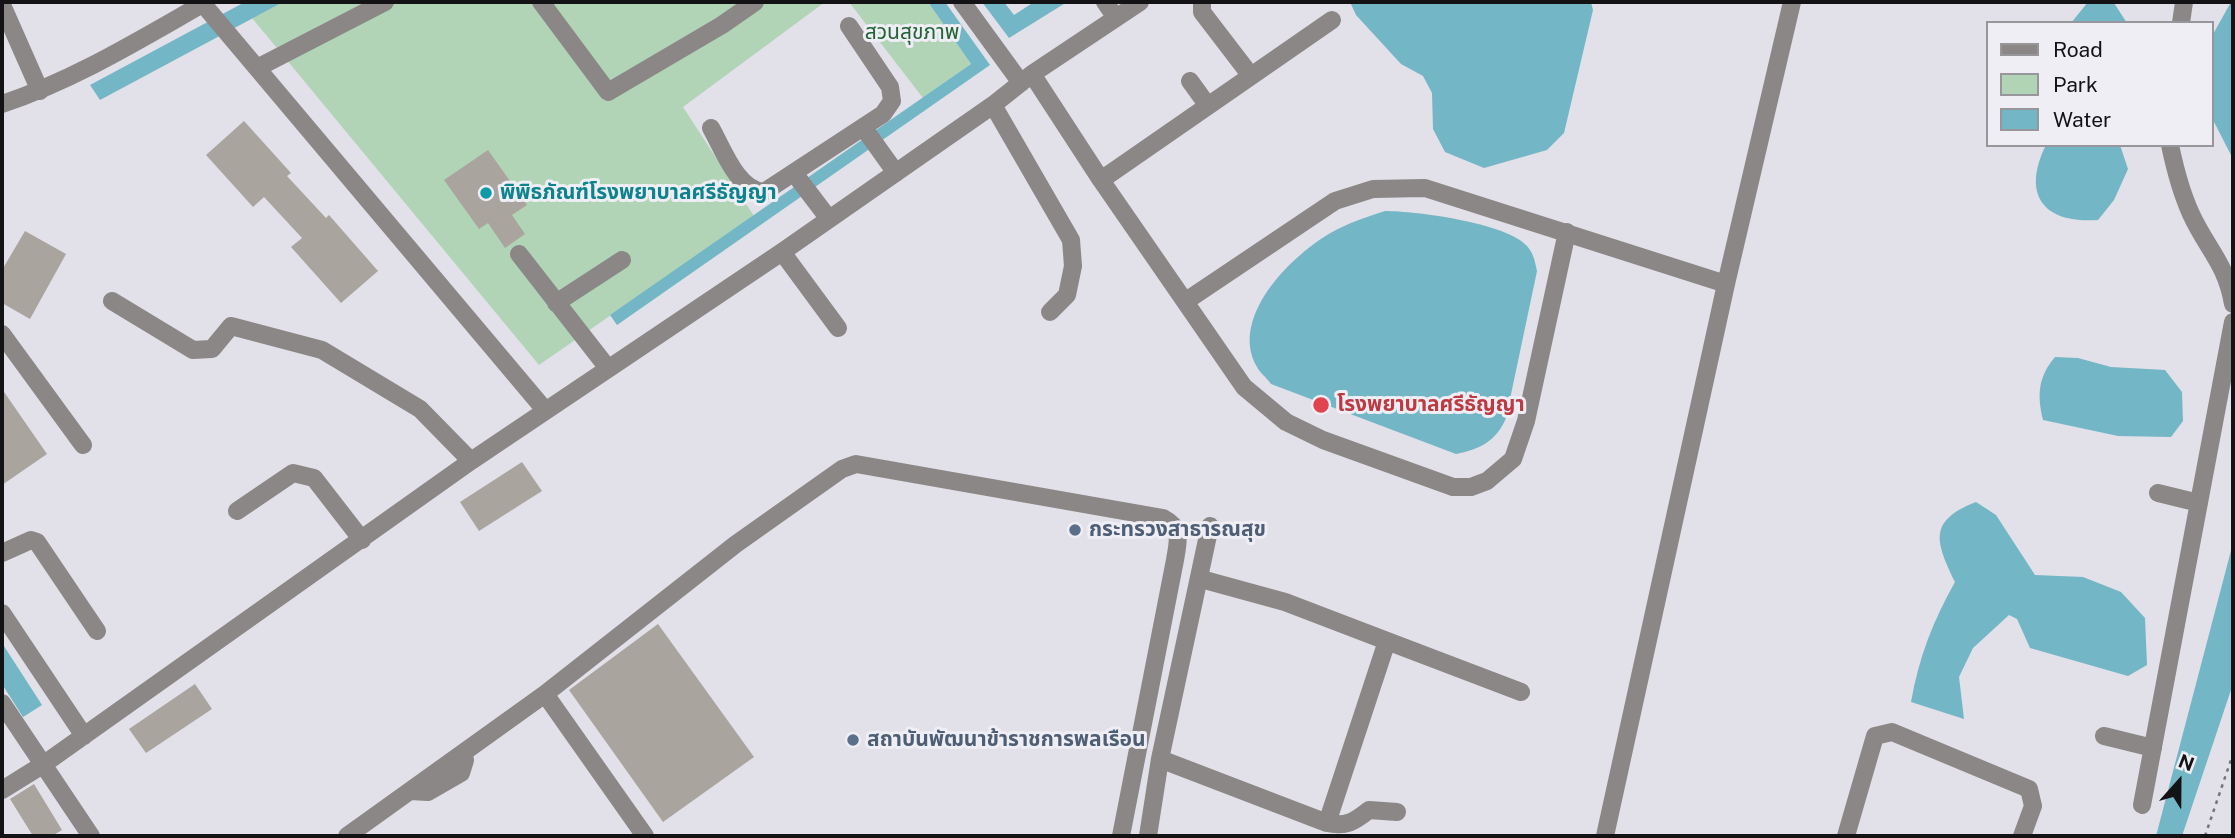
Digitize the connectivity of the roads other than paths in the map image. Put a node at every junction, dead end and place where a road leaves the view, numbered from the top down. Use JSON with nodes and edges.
{"nodes":[{"id":1,"x":385,"y":2,"type":"edge"},
{"id":2,"x":541,"y":2,"type":"edge"},
{"id":3,"x":755,"y":2,"type":"edge"},
{"id":4,"x":962,"y":2,"type":"edge"},
{"id":5,"x":1140,"y":2,"type":"edge"},
{"id":6,"x":1202,"y":2,"type":"edge"},
{"id":7,"x":1792,"y":2,"type":"edge"},
{"id":8,"x":2184,"y":2,"type":"edge"},
{"id":9,"x":204,"y":3,"type":"edge"},
{"id":10,"x":2,"y":5,"type":"edge"},
{"id":11,"x":1111,"y":10,"type":"edge"},
{"id":12,"x":1332,"y":20,"type":"dead end"},
{"id":13,"x":2181,"y":21,"type":"edge"},
{"id":14,"x":849,"y":26,"type":"dead end"},
{"id":15,"x":253,"y":63,"type":"junction"},
{"id":16,"x":1022,"y":76,"type":"junction"},
{"id":17,"x":1251,"y":76,"type":"junction"},
{"id":18,"x":1190,"y":82,"type":"dead end"},
{"id":19,"x":40,"y":91,"type":"junction"},
{"id":20,"x":2,"y":104,"type":"edge"},
{"id":21,"x":993,"y":105,"type":"junction"},
{"id":22,"x":1208,"y":106,"type":"junction"},
{"id":23,"x":711,"y":128,"type":"dead end"},
{"id":24,"x":868,"y":136,"type":"junction"},
{"id":25,"x":2170,"y":147,"type":"edge"},
{"id":26,"x":896,"y":173,"type":"junction"},
{"id":27,"x":1101,"y":180,"type":"junction"},
{"id":28,"x":801,"y":182,"type":"junction"},
{"id":29,"x":829,"y":219,"type":"junction"},
{"id":30,"x":1567,"y":232,"type":"junction"},
{"id":31,"x":782,"y":252,"type":"junction"},
{"id":32,"x":519,"y":254,"type":"dead end"},
{"id":33,"x":622,"y":260,"type":"dead end"},
{"id":34,"x":1726,"y":284,"type":"junction"},
{"id":35,"x":112,"y":301,"type":"dead end"},
{"id":36,"x":1186,"y":301,"type":"junction"},
{"id":37,"x":556,"y":303,"type":"junction"},
{"id":38,"x":2233,"y":304,"type":"edge"},
{"id":39,"x":1050,"y":312,"type":"dead end"},
{"id":40,"x":2233,"y":321,"type":"edge"},
{"id":41,"x":838,"y":328,"type":"dead end"},
{"id":42,"x":2,"y":334,"type":"edge"},
{"id":43,"x":607,"y":367,"type":"junction"},
{"id":44,"x":545,"y":410,"type":"junction"},
{"id":45,"x":83,"y":444,"type":"dead end"},
{"id":46,"x":471,"y":461,"type":"junction"},
{"id":47,"x":2158,"y":493,"type":"dead end"},
{"id":48,"x":2199,"y":503,"type":"junction"},
{"id":49,"x":237,"y":511,"type":"dead end"},
{"id":50,"x":1210,"y":526,"type":"dead end"},
{"id":51,"x":362,"y":540,"type":"junction"},
{"id":52,"x":2,"y":552,"type":"edge"},
{"id":53,"x":1201,"y":579,"type":"junction"},
{"id":54,"x":2,"y":614,"type":"edge"},
{"id":55,"x":97,"y":631,"type":"dead end"},
{"id":56,"x":1387,"y":641,"type":"junction"},
{"id":57,"x":1521,"y":692,"type":"dead end"},
{"id":58,"x":545,"y":694,"type":"junction"},
{"id":59,"x":2,"y":703,"type":"edge"},
{"id":60,"x":84,"y":736,"type":"junction"},
{"id":61,"x":2104,"y":736,"type":"dead end"},
{"id":62,"x":2153,"y":748,"type":"junction"},
{"id":63,"x":1160,"y":759,"type":"junction"},
{"id":64,"x":44,"y":764,"type":"junction"},
{"id":65,"x":2,"y":790,"type":"edge"},
{"id":66,"x":2142,"y":805,"type":"dead end"},
{"id":67,"x":1397,"y":811,"type":"dead end"},
{"id":68,"x":1327,"y":823,"type":"junction"},
{"id":69,"x":91,"y":836,"type":"edge"},
{"id":70,"x":347,"y":836,"type":"edge"},
{"id":71,"x":645,"y":836,"type":"edge"},
{"id":72,"x":1121,"y":836,"type":"edge"},
{"id":73,"x":1147,"y":836,"type":"edge"},
{"id":74,"x":1605,"y":836,"type":"edge"},
{"id":75,"x":1846,"y":836,"type":"edge"},
{"id":76,"x":2022,"y":836,"type":"edge"}],
"edges":[{"from":1,"to":15,"type":"lane"},
{"from":2,"to":3,"type":"lane"},
{"from":4,"to":16,"type":"lane"},
{"from":5,"to":11,"type":"lane"},
{"from":6,"to":17,"type":"lane"},
{"from":7,"to":34,"type":"lane"},
{"from":8,"to":13,"type":"lane"},
{"from":9,"to":15,"type":"lane"},
{"from":9,"to":19,"type":"lane"},
{"from":10,"to":19,"type":"lane"},
{"from":11,"to":16,"type":"lane"},
{"from":12,"to":17,"type":"lane"},
{"from":14,"to":24,"type":"lane"},
{"from":15,"to":44,"type":"lane"},
{"from":16,"to":21,"type":"lane"},
{"from":16,"to":27,"type":"lane"},
{"from":17,"to":22,"type":"lane"},
{"from":18,"to":22,"type":"lane"},
{"from":19,"to":20,"type":"lane"},
{"from":21,"to":26,"type":"lane"},
{"from":21,"to":39,"type":"lane"},
{"from":22,"to":27,"type":"lane"},
{"from":23,"to":28,"type":"lane"},
{"from":24,"to":26,"type":"lane"},
{"from":24,"to":28,"type":"lane"},
{"from":25,"to":38,"type":"lane"},
{"from":26,"to":29,"type":"lane"},
{"from":27,"to":36,"type":"lane"},
{"from":28,"to":29,"type":"lane"},
{"from":29,"to":31,"type":"lane"},
{"from":30,"to":34,"type":"lane"},
{"from":30,"to":36,"type":"lane"},
{"from":30,"to":36,"type":"lane"},
{"from":31,"to":41,"type":"lane"},
{"from":31,"to":43,"type":"lane"},
{"from":32,"to":37,"type":"lane"},
{"from":33,"to":37,"type":"lane"},
{"from":34,"to":74,"type":"lane"},
{"from":35,"to":46,"type":"lane"},
{"from":37,"to":43,"type":"lane"},
{"from":40,"to":48,"type":"lane"},
{"from":42,"to":45,"type":"lane"},
{"from":43,"to":44,"type":"lane"},
{"from":44,"to":46,"type":"lane"},
{"from":46,"to":51,"type":"lane"},
{"from":47,"to":48,"type":"lane"},
{"from":48,"to":62,"type":"lane"},
{"from":49,"to":51,"type":"lane"},
{"from":50,"to":53,"type":"lane"},
{"from":51,"to":60,"type":"lane"},
{"from":52,"to":55,"type":"lane"},
{"from":53,"to":56,"type":"lane"},
{"from":53,"to":63,"type":"lane"},
{"from":54,"to":60,"type":"lane"},
{"from":56,"to":57,"type":"lane"},
{"from":56,"to":68,"type":"lane"},
{"from":58,"to":70,"type":"lane"},
{"from":58,"to":71,"type":"lane"},
{"from":58,"to":72,"type":"lane"},
{"from":59,"to":64,"type":"lane"},
{"from":60,"to":64,"type":"lane"},
{"from":61,"to":62,"type":"lane"},
{"from":62,"to":66,"type":"lane"},
{"from":63,"to":68,"type":"lane"},
{"from":63,"to":73,"type":"lane"},
{"from":64,"to":65,"type":"lane"},
{"from":64,"to":69,"type":"lane"},
{"from":67,"to":68,"type":"lane"},
{"from":75,"to":76,"type":"lane"}]}
